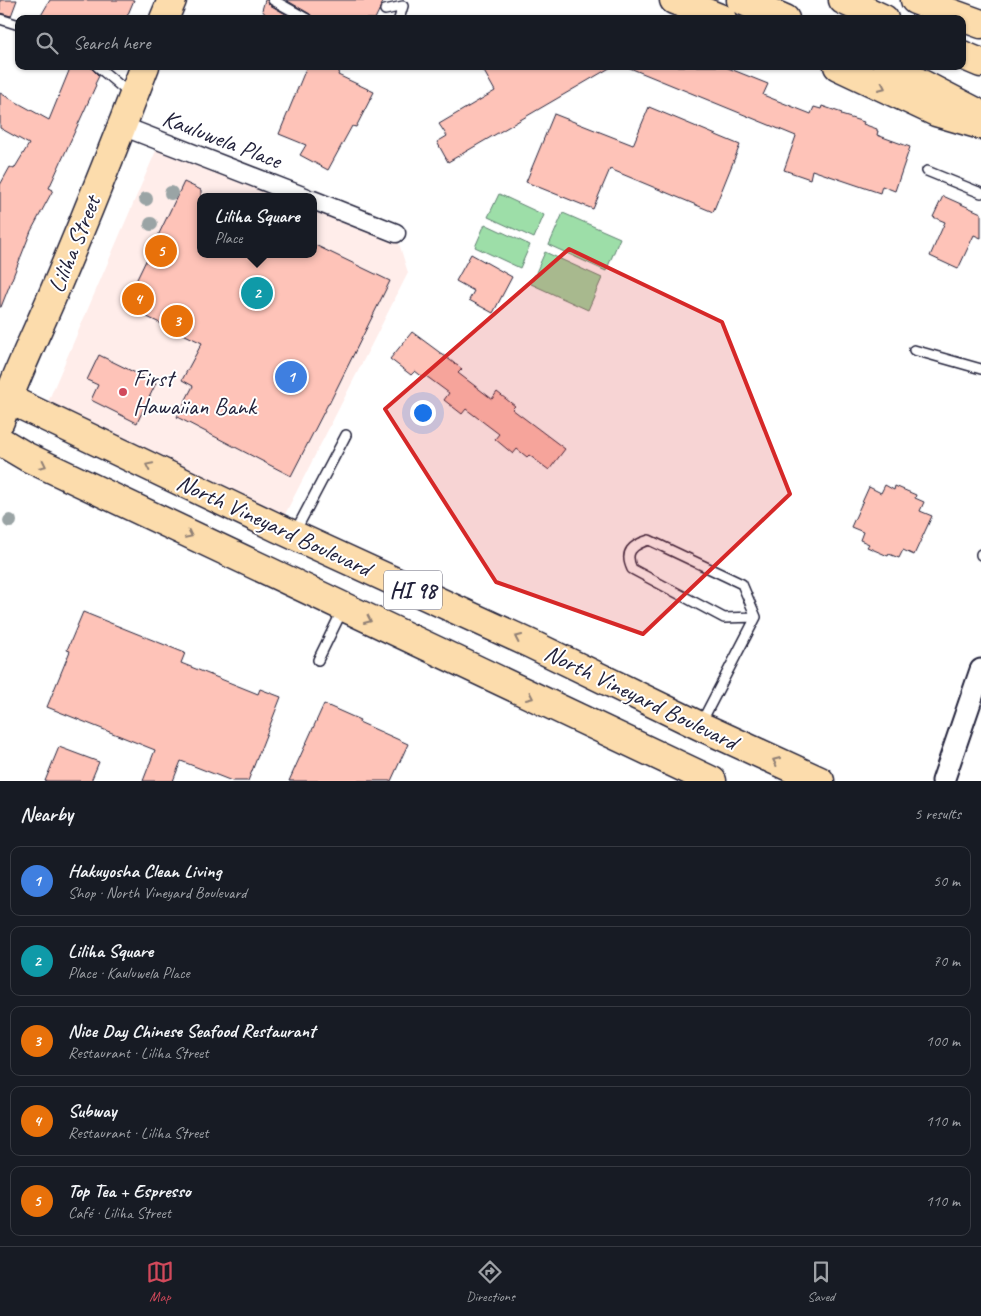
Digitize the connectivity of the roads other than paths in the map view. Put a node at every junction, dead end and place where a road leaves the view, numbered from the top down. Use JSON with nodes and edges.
{"nodes":[{"id":1,"x":172,"y":0,"type":"edge"},
{"id":2,"x":272,"y":0,"type":"edge"},
{"id":3,"x":674,"y":0,"type":"edge"},
{"id":4,"x":741,"y":0,"type":"edge"},
{"id":5,"x":844,"y":0,"type":"edge"},
{"id":6,"x":915,"y":0,"type":"edge"},
{"id":7,"x":386,"y":10,"type":"dead end"},
{"id":8,"x":166,"y":15,"type":"edge"},
{"id":9,"x":300,"y":15,"type":"edge"},
{"id":10,"x":400,"y":15,"type":"edge"},
{"id":11,"x":712,"y":15,"type":"edge"},
{"id":12,"x":776,"y":15,"type":"edge"},
{"id":13,"x":876,"y":15,"type":"edge"},
{"id":14,"x":956,"y":15,"type":"edge"},
{"id":15,"x":0,"y":19,"type":"edge"},
{"id":16,"x":966,"y":19,"type":"edge"},
{"id":17,"x":15,"y":24,"type":"edge"},
{"id":18,"x":981,"y":24,"type":"edge"},
{"id":19,"x":966,"y":57,"type":"edge"},
{"id":20,"x":981,"y":63,"type":"edge"},
{"id":21,"x":101,"y":70,"type":"edge"},
{"id":22,"x":143,"y":70,"type":"edge"},
{"id":23,"x":847,"y":70,"type":"edge"},
{"id":24,"x":894,"y":70,"type":"edge"},
{"id":25,"x":133,"y":97,"type":"junction"},
{"id":26,"x":981,"y":114,"type":"edge"},
{"id":27,"x":981,"y":125,"type":"edge"},
{"id":28,"x":122,"y":126,"type":"junction"},
{"id":29,"x":928,"y":171,"type":"dead end"},
{"id":30,"x":295,"y":193,"type":"edge"},
{"id":31,"x":981,"y":193,"type":"edge"},
{"id":32,"x":317,"y":202,"type":"edge"},
{"id":33,"x":396,"y":232,"type":"dead end"},
{"id":34,"x":914,"y":350,"type":"dead end"},
{"id":35,"x":981,"y":369,"type":"edge"},
{"id":36,"x":2,"y":405,"type":"edge"},
{"id":37,"x":346,"y":435,"type":"dead end"},
{"id":38,"x":0,"y":442,"type":"edge"},
{"id":39,"x":293,"y":535,"type":"junction"},
{"id":40,"x":344,"y":609,"type":"junction"},
{"id":41,"x":756,"y":617,"type":"junction"},
{"id":42,"x":318,"y":660,"type":"dead end"},
{"id":43,"x":981,"y":670,"type":"edge"},
{"id":44,"x":700,"y":726,"type":"junction"},
{"id":45,"x":712,"y":781,"type":"edge"},
{"id":46,"x":820,"y":781,"type":"edge"},
{"id":47,"x":943,"y":781,"type":"edge"}],
"edges":[{"from":1,"to":8,"type":"main road"},
{"from":2,"to":9,"type":"lane"},
{"from":3,"to":11,"type":"main road"},
{"from":4,"to":12,"type":"main road"},
{"from":5,"to":13,"type":"main road"},
{"from":6,"to":14,"type":"main road"},
{"from":7,"to":10,"type":"lane"},
{"from":15,"to":17,"type":"lane"},
{"from":16,"to":18,"type":"main road"},
{"from":19,"to":20,"type":"main road"},
{"from":21,"to":25,"type":"lane"},
{"from":22,"to":25,"type":"main road","name":"Liliha Street"},
{"from":23,"to":27,"type":"main road","one_way":true},
{"from":24,"to":26,"type":"main road"},
{"from":25,"to":28,"type":"main road","name":"Liliha Street"},
{"from":28,"to":30,"type":"street","name":"Kauluwela Place"},
{"from":28,"to":36,"type":"main road","name":"Liliha Street"},
{"from":29,"to":31,"type":"lane"},
{"from":32,"to":33,"type":"street"},
{"from":34,"to":35,"type":"lane"},
{"from":39,"to":36,"type":"main road","name":"North Vineyard Boulevard","number":"HI 98","one_way":true},
{"from":37,"to":39,"type":"lane"},
{"from":38,"to":40,"type":"main road","name":"North Vineyard Boulevard","number":"HI 98","one_way":true},
{"from":44,"to":39,"type":"main road","name":"North Vineyard Boulevard","number":"HI 98","one_way":true},
{"from":40,"to":42,"type":"lane"},
{"from":40,"to":45,"type":"main road","name":"North Vineyard Boulevard","number":"HI 98","one_way":true},
{"from":41,"to":41,"type":"lane"},
{"from":41,"to":44,"type":"lane"},
{"from":43,"to":47,"type":"street"},
{"from":46,"to":44,"type":"main road","name":"North Vineyard Boulevard","number":"HI 98","one_way":true}]}
